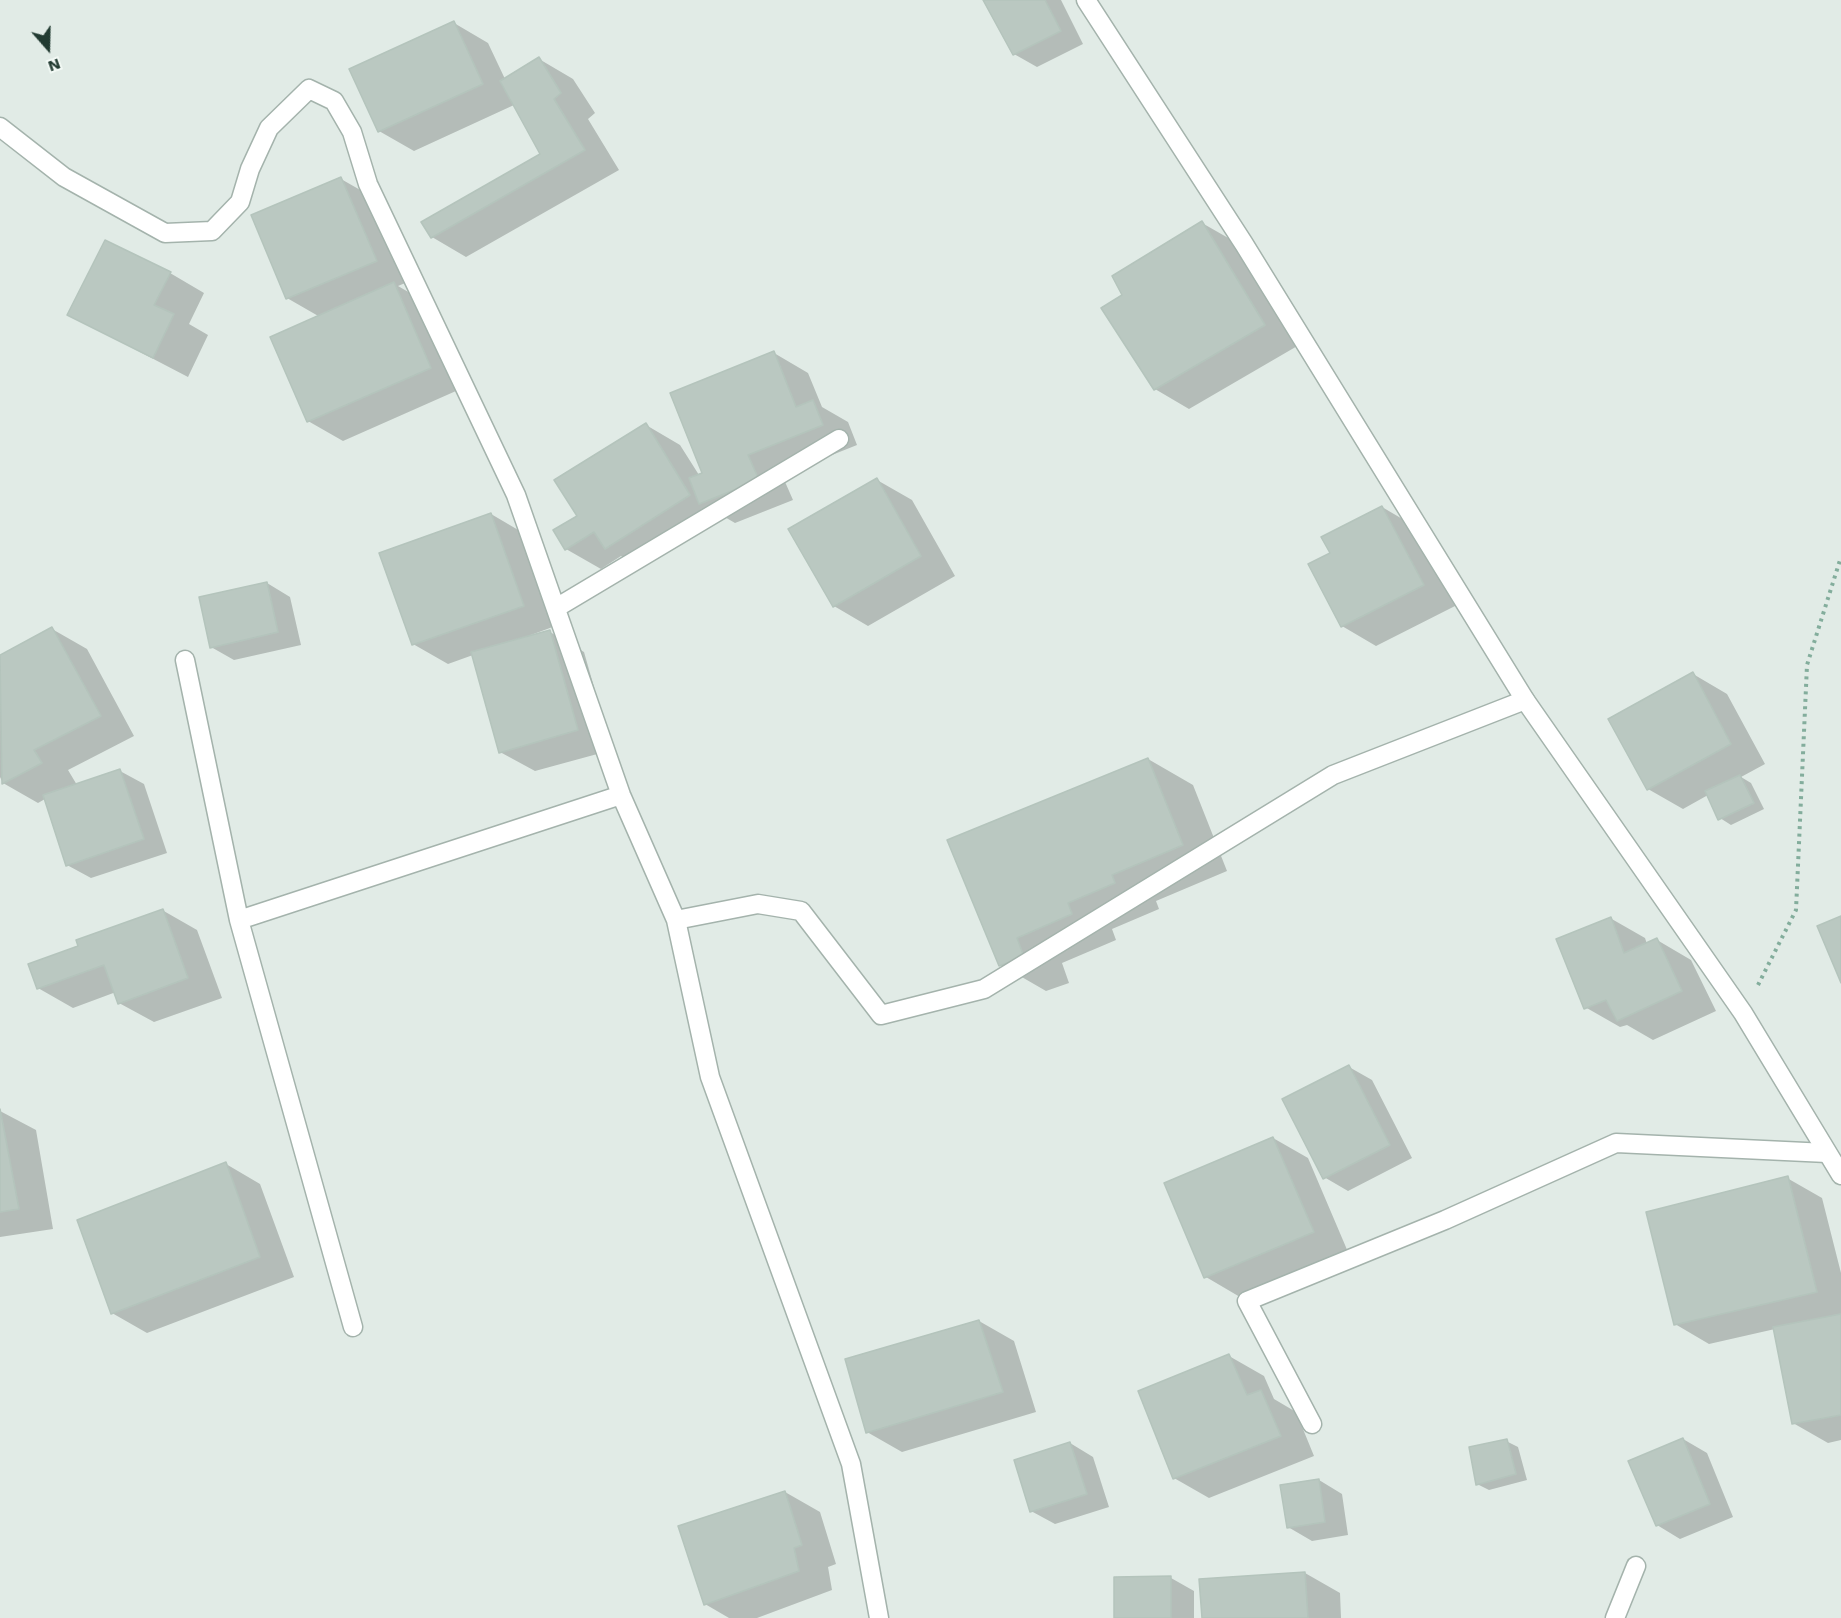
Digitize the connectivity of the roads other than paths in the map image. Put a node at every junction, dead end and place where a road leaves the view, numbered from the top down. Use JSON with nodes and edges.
{"nodes":[{"id":1,"x":1086,"y":0,"type":"edge"},
{"id":2,"x":0,"y":127,"type":"edge"},
{"id":3,"x":839,"y":439,"type":"dead end"},
{"id":4,"x":556,"y":609,"type":"junction"},
{"id":5,"x":185,"y":660,"type":"dead end"},
{"id":6,"x":1525,"y":700,"type":"junction"},
{"id":7,"x":621,"y":795,"type":"junction"},
{"id":8,"x":239,"y":920,"type":"junction"},
{"id":9,"x":676,"y":920,"type":"junction"},
{"id":10,"x":1827,"y":1153,"type":"junction"},
{"id":11,"x":1841,"y":1175,"type":"edge"},
{"id":12,"x":352,"y":1327,"type":"dead end"},
{"id":13,"x":1312,"y":1424,"type":"dead end"},
{"id":14,"x":1636,"y":1566,"type":"dead end"},
{"id":15,"x":879,"y":1618,"type":"edge"},
{"id":16,"x":1615,"y":1618,"type":"edge"}],
"edges":[{"from":1,"to":6,"type":"street"},
{"from":2,"to":4,"type":"street"},
{"from":3,"to":4,"type":"street"},
{"from":4,"to":7,"type":"street"},
{"from":5,"to":8,"type":"street"},
{"from":6,"to":9,"type":"street"},
{"from":6,"to":10,"type":"street"},
{"from":7,"to":8,"type":"street"},
{"from":7,"to":9,"type":"street"},
{"from":8,"to":12,"type":"street"},
{"from":9,"to":15,"type":"street"},
{"from":10,"to":11,"type":"street"},
{"from":10,"to":13,"type":"street"},
{"from":14,"to":16,"type":"street"}]}
